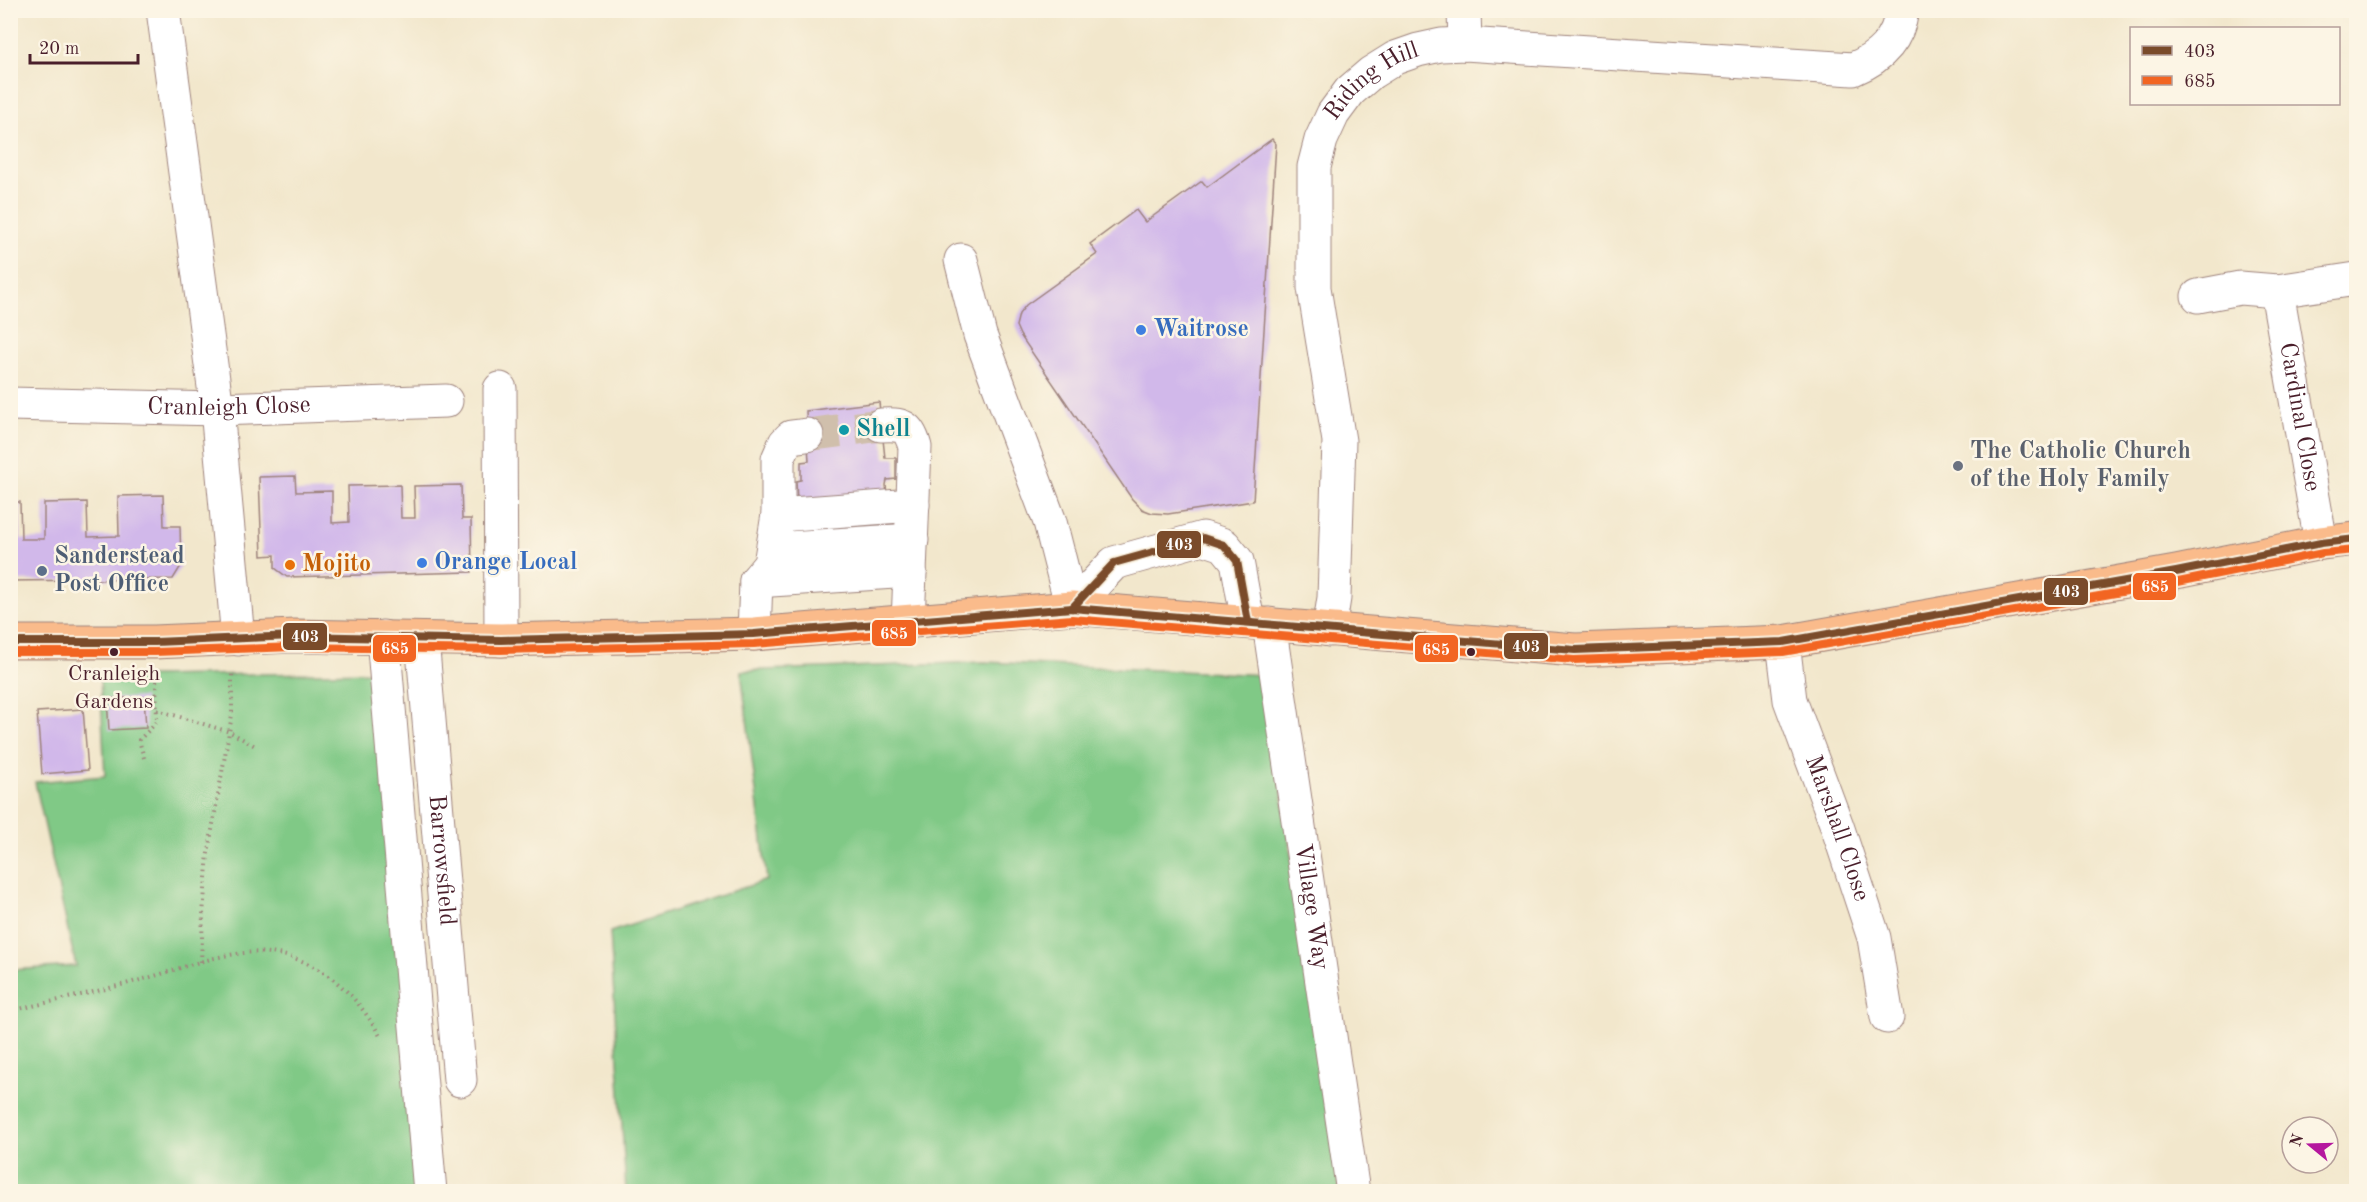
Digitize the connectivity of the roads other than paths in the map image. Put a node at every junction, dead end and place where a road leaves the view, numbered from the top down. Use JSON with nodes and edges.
{"nodes":[{"id":1,"x":163,"y":10,"type":"edge"},
{"id":2,"x":1464,"y":10,"type":"edge"},
{"id":3,"x":1902,"y":10,"type":"edge"},
{"id":4,"x":1465,"y":44,"type":"junction"},
{"id":5,"x":961,"y":260,"type":"dead end"},
{"id":6,"x":2356,"y":279,"type":"edge"},
{"id":7,"x":2277,"y":291,"type":"junction"},
{"id":8,"x":2198,"y":296,"type":"dead end"},
{"id":9,"x":500,"y":389,"type":"dead end"},
{"id":10,"x":446,"y":401,"type":"dead end"},
{"id":11,"x":10,"y":404,"type":"edge"},
{"id":12,"x":217,"y":409,"type":"junction"},
{"id":13,"x":881,"y":425,"type":"tunnel mouth"},
{"id":14,"x":807,"y":435,"type":"tunnel mouth"},
{"id":15,"x":913,"y":505,"type":"junction"},
{"id":16,"x":778,"y":514,"type":"junction"},
{"id":17,"x":2356,"y":539,"type":"edge"},
{"id":18,"x":2321,"y":543,"type":"junction"},
{"id":19,"x":773,"y":549,"type":"junction"},
{"id":20,"x":911,"y":556,"type":"junction"},
{"id":21,"x":756,"y":581,"type":"junction"},
{"id":22,"x":1072,"y":608,"type":"junction"},
{"id":23,"x":908,"y":623,"type":"junction"},
{"id":24,"x":1258,"y":623,"type":"junction"},
{"id":25,"x":1329,"y":630,"type":"junction"},
{"id":26,"x":754,"y":634,"type":"junction"},
{"id":27,"x":383,"y":637,"type":"junction"},
{"id":28,"x":238,"y":639,"type":"junction"},
{"id":29,"x":422,"y":639,"type":"junction"},
{"id":30,"x":501,"y":640,"type":"junction"},
{"id":31,"x":10,"y":642,"type":"edge"},
{"id":32,"x":1783,"y":642,"type":"junction"},
{"id":33,"x":1887,"y":1017,"type":"dead end"},
{"id":34,"x":460,"y":1080,"type":"dead end"},
{"id":35,"x":430,"y":1191,"type":"edge"},
{"id":36,"x":1353,"y":1191,"type":"edge"}],
"edges":[{"from":1,"to":12,"type":"street"},
{"from":2,"to":4,"type":"street"},
{"from":3,"to":4,"type":"street","name":"Riding Hill"},
{"from":4,"to":25,"type":"street","name":"Riding Hill"},
{"from":5,"to":22,"type":"street"},
{"from":6,"to":7,"type":"street"},
{"from":7,"to":8,"type":"street"},
{"from":7,"to":18,"type":"street","name":"Cardinal Close"},
{"from":9,"to":30,"type":"street"},
{"from":10,"to":12,"type":"street","name":"Cranleigh Close"},
{"from":11,"to":12,"type":"street","name":"Cranleigh Close"},
{"from":12,"to":28,"type":"street"},
{"from":13,"to":15,"type":"street"},
{"from":14,"to":16,"type":"street"},
{"from":15,"to":16,"type":"street"},
{"from":15,"to":20,"type":"street"},
{"from":16,"to":19,"type":"street"},
{"from":17,"to":18,"type":"main road"},
{"from":18,"to":32,"type":"main road"},
{"from":19,"to":20,"type":"street"},
{"from":19,"to":21,"type":"street"},
{"from":20,"to":21,"type":"street"},
{"from":20,"to":23,"type":"street"},
{"from":21,"to":26,"type":"street"},
{"from":22,"to":23,"type":"main road"},
{"from":22,"to":24,"type":"main road"},
{"from":22,"to":24,"type":"street","name":"Village Way"},
{"from":23,"to":26,"type":"main road"},
{"from":24,"to":25,"type":"main road"},
{"from":24,"to":36,"type":"street","name":"Village Way"},
{"from":25,"to":32,"type":"main road"},
{"from":26,"to":30,"type":"main road"},
{"from":27,"to":28,"type":"main road"},
{"from":27,"to":29,"type":"main road"},
{"from":27,"to":35,"type":"street"},
{"from":28,"to":31,"type":"main road"},
{"from":29,"to":30,"type":"main road"},
{"from":29,"to":34,"type":"street","name":"Barrowsfield"},
{"from":32,"to":33,"type":"street","name":"Marshall Close"}]}
